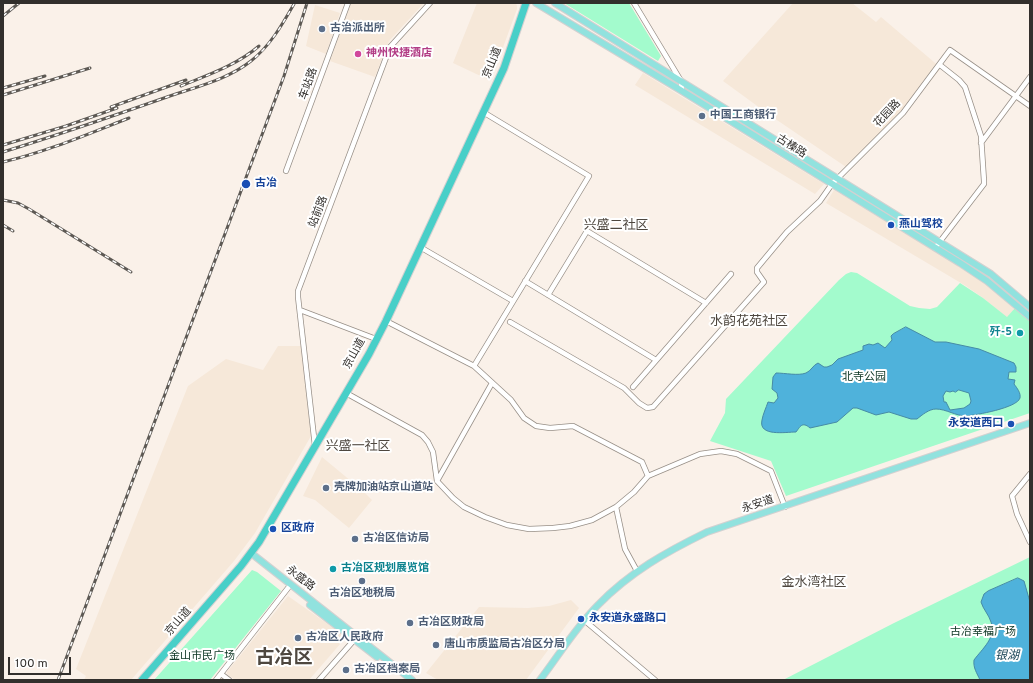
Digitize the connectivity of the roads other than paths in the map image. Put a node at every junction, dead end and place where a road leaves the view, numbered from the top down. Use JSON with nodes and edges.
{"nodes":[{"id":1,"x":348,"y":3,"type":"edge"},
{"id":2,"x":430,"y":3,"type":"edge"},
{"id":3,"x":526,"y":3,"type":"edge"},
{"id":4,"x":536,"y":3,"type":"edge"},
{"id":5,"x":555,"y":3,"type":"edge"},
{"id":6,"x":634,"y":3,"type":"edge"},
{"id":7,"x":940,"y":65,"type":"junction"},
{"id":8,"x":1030,"y":77,"type":"edge"},
{"id":9,"x":681,"y":81,"type":"junction"},
{"id":10,"x":682,"y":91,"type":"junction"},
{"id":11,"x":1016,"y":96,"type":"junction"},
{"id":12,"x":1030,"y":106,"type":"edge"},
{"id":13,"x":483,"y":112,"type":"junction"},
{"id":14,"x":981,"y":143,"type":"junction"},
{"id":15,"x":286,"y":171,"type":"dead end"},
{"id":16,"x":838,"y":178,"type":"junction"},
{"id":17,"x":832,"y":184,"type":"junction"},
{"id":18,"x":939,"y":242,"type":"junction"},
{"id":19,"x":420,"y":247,"type":"junction"},
{"id":20,"x":935,"y":248,"type":"junction"},
{"id":21,"x":731,"y":274,"type":"dead end"},
{"id":22,"x":525,"y":281,"type":"junction"},
{"id":23,"x":548,"y":295,"type":"junction"},
{"id":24,"x":513,"y":300,"type":"junction"},
{"id":25,"x":706,"y":303,"type":"junction"},
{"id":26,"x":1030,"y":307,"type":"edge"},
{"id":27,"x":300,"y":310,"type":"junction"},
{"id":28,"x":1030,"y":317,"type":"edge"},
{"id":29,"x":386,"y":321,"type":"junction"},
{"id":30,"x":510,"y":322,"type":"dead end"},
{"id":31,"x":376,"y":339,"type":"junction"},
{"id":32,"x":656,"y":360,"type":"junction"},
{"id":33,"x":474,"y":366,"type":"junction"},
{"id":34,"x":492,"y":383,"type":"junction"},
{"id":35,"x":633,"y":387,"type":"dead end"},
{"id":36,"x":346,"y":393,"type":"junction"},
{"id":37,"x":1030,"y":423,"type":"edge"},
{"id":38,"x":315,"y":448,"type":"junction"},
{"id":39,"x":1030,"y":474,"type":"edge"},
{"id":40,"x":648,"y":476,"type":"junction"},
{"id":41,"x":437,"y":480,"type":"junction"},
{"id":42,"x":616,"y":507,"type":"junction"},
{"id":43,"x":785,"y":507,"type":"junction"},
{"id":44,"x":1030,"y":542,"type":"edge"},
{"id":45,"x":250,"y":555,"type":"junction"},
{"id":46,"x":637,"y":571,"type":"junction"},
{"id":47,"x":288,"y":588,"type":"junction"},
{"id":48,"x":584,"y":620,"type":"junction"},
{"id":49,"x":355,"y":639,"type":"junction"},
{"id":50,"x":221,"y":674,"type":"junction"},
{"id":51,"x":142,"y":680,"type":"edge"},
{"id":52,"x":216,"y":680,"type":"edge"},
{"id":53,"x":229,"y":680,"type":"edge"},
{"id":54,"x":319,"y":680,"type":"edge"},
{"id":55,"x":406,"y":680,"type":"edge"},
{"id":56,"x":412,"y":680,"type":"edge"},
{"id":57,"x":540,"y":680,"type":"edge"},
{"id":58,"x":655,"y":680,"type":"edge"}],
"edges":[{"from":1,"to":15,"type":"street","name":"车站路"},
{"from":2,"to":27,"type":"street","name":"站前路"},
{"from":3,"to":13,"type":"highway","name":"京山道"},
{"from":4,"to":10,"type":"main road","name":"古榛路"},
{"from":5,"to":9,"type":"main road","name":"古榛路"},
{"from":6,"to":9,"type":"street"},
{"from":7,"to":11,"type":"street","name":"花园路"},
{"from":7,"to":14,"type":"street"},
{"from":7,"to":16,"type":"street","name":"花园路"},
{"from":8,"to":11,"type":"street"},
{"from":9,"to":10,"type":"street"},
{"from":9,"to":16,"type":"main road","name":"古榛路"},
{"from":10,"to":17,"type":"main road","name":"古榛路"},
{"from":11,"to":12,"type":"street"},
{"from":11,"to":14,"type":"street"},
{"from":13,"to":19,"type":"highway","name":"京山道"},
{"from":13,"to":22,"type":"street"},
{"from":14,"to":18,"type":"street"},
{"from":16,"to":17,"type":"street","name":"花园路"},
{"from":16,"to":18,"type":"main road","name":"古榛路"},
{"from":17,"to":20,"type":"main road","name":"古榛路"},
{"from":17,"to":30,"type":"street","name":"花园路"},
{"from":18,"to":20,"type":"street"},
{"from":18,"to":26,"type":"main road","name":"古榛路"},
{"from":19,"to":24,"type":"street"},
{"from":19,"to":29,"type":"highway","name":"京山道"},
{"from":20,"to":28,"type":"main road","name":"古榛路"},
{"from":21,"to":25,"type":"street"},
{"from":22,"to":23,"type":"street"},
{"from":22,"to":24,"type":"street"},
{"from":23,"to":25,"type":"street"},
{"from":23,"to":32,"type":"street"},
{"from":24,"to":33,"type":"street"},
{"from":25,"to":32,"type":"street"},
{"from":27,"to":31,"type":"street"},
{"from":27,"to":38,"type":"street","name":"站前路"},
{"from":29,"to":31,"type":"highway","name":"京山道"},
{"from":29,"to":33,"type":"street"},
{"from":31,"to":36,"type":"highway","name":"京山道"},
{"from":32,"to":35,"type":"street"},
{"from":33,"to":34,"type":"street"},
{"from":34,"to":40,"type":"street"},
{"from":34,"to":41,"type":"street"},
{"from":36,"to":38,"type":"highway","name":"京山道"},
{"from":36,"to":41,"type":"street"},
{"from":37,"to":43,"type":"main road","name":"永安道"},
{"from":38,"to":45,"type":"highway","name":"京山道"},
{"from":39,"to":44,"type":"street"},
{"from":40,"to":42,"type":"street"},
{"from":40,"to":43,"type":"street"},
{"from":41,"to":42,"type":"street"},
{"from":42,"to":46,"type":"street"},
{"from":43,"to":46,"type":"main road","name":"永安道"},
{"from":45,"to":47,"type":"main road","name":"永盛路"},
{"from":45,"to":51,"type":"highway","name":"京山道"},
{"from":45,"to":56,"type":"main road","name":"永盛路"},
{"from":46,"to":48,"type":"main road","name":"永安道"},
{"from":47,"to":49,"type":"main road","name":"永盛路"},
{"from":47,"to":50,"type":"street"},
{"from":48,"to":57,"type":"main road","name":"永安道"},
{"from":48,"to":58,"type":"street"},
{"from":49,"to":54,"type":"street"},
{"from":49,"to":55,"type":"main road","name":"永盛路"},
{"from":50,"to":52,"type":"street"},
{"from":50,"to":53,"type":"street"}]}
